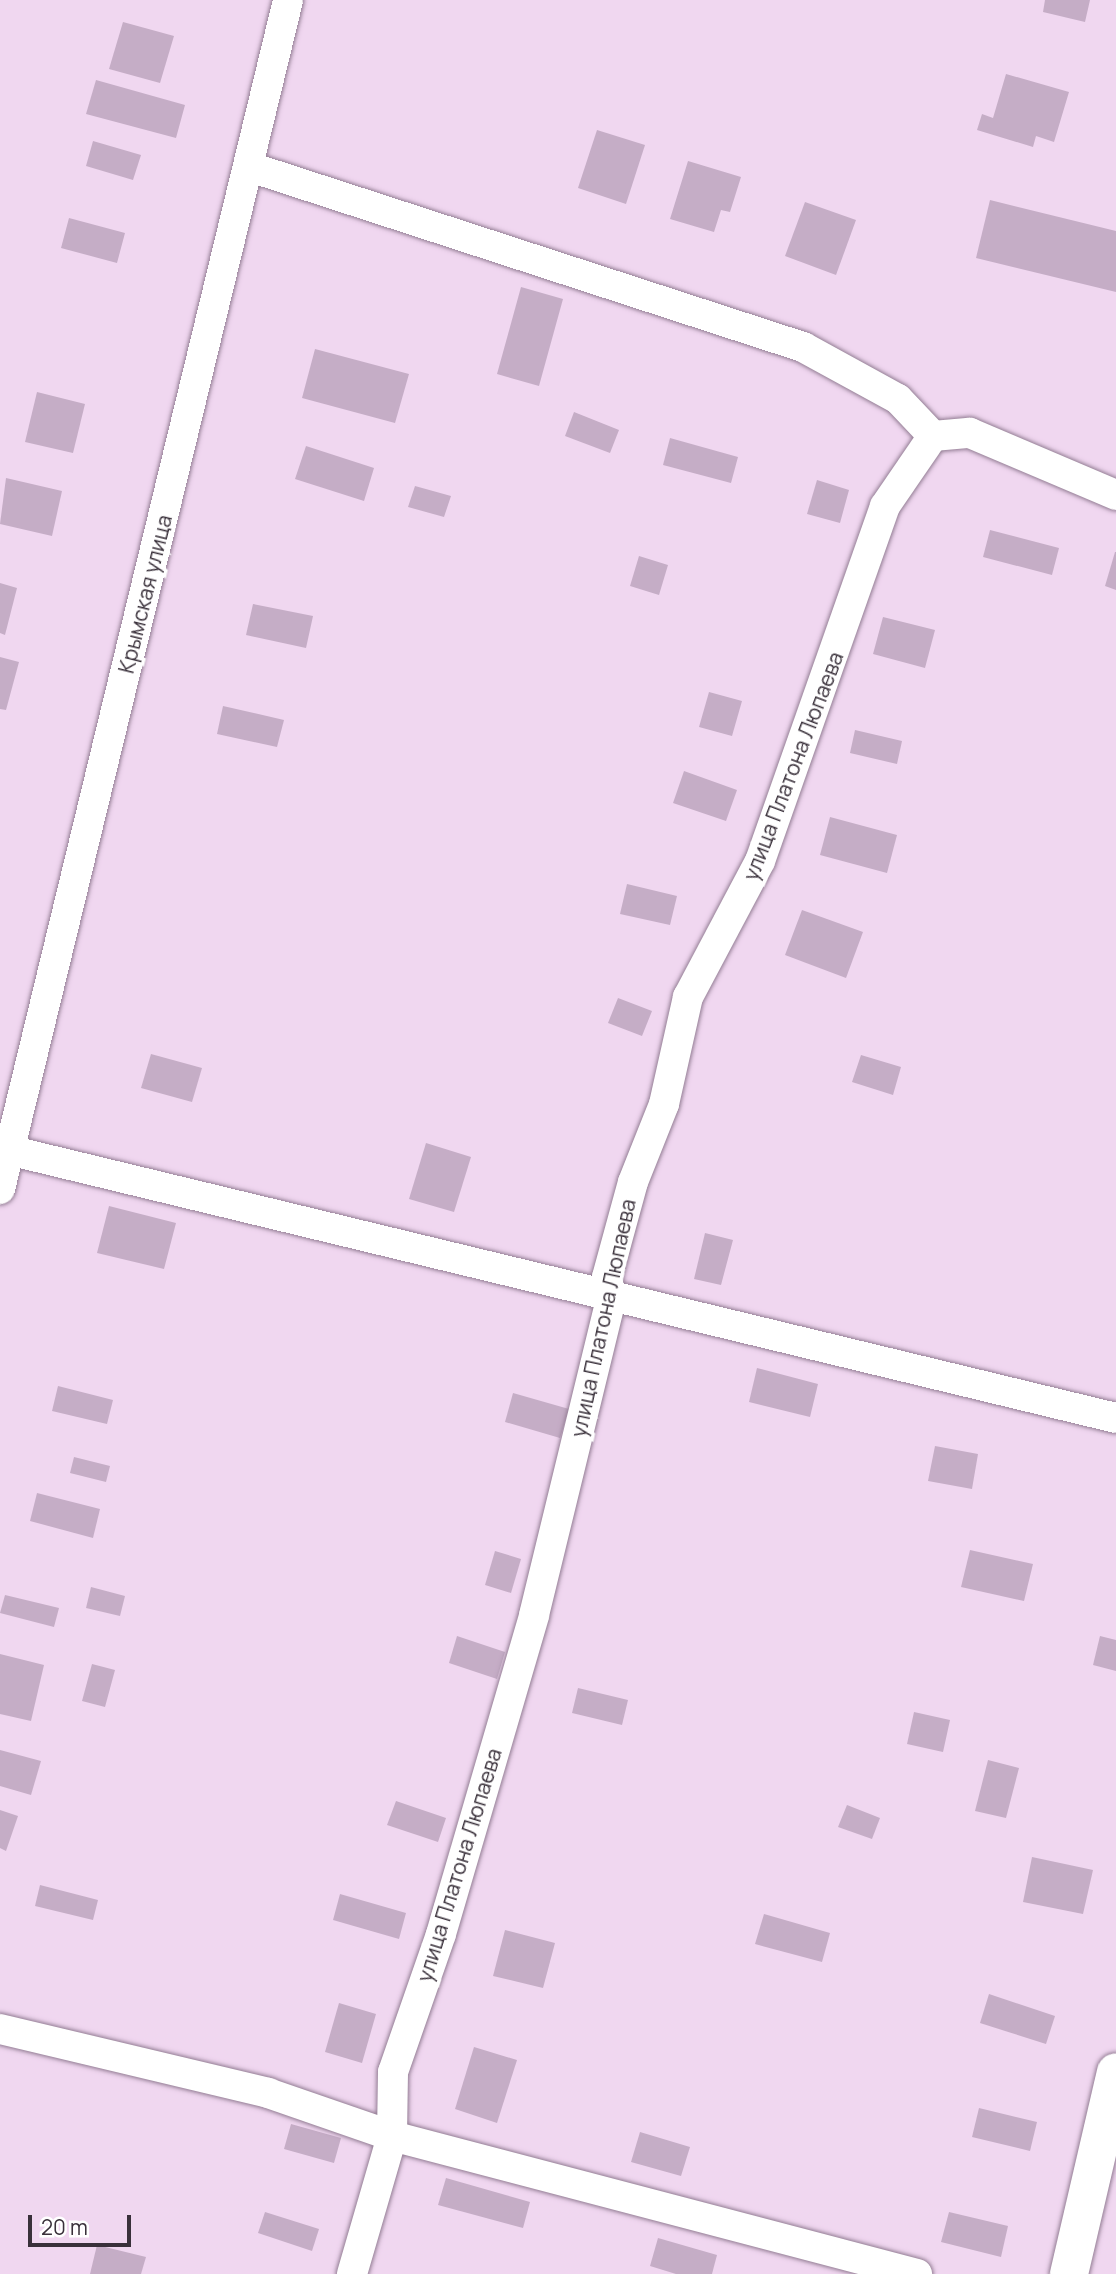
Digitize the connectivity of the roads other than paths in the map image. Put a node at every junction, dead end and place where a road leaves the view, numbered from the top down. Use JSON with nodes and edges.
{"nodes":[{"id":1,"x":288,"y":0,"type":"edge"},
{"id":2,"x":250,"y":167,"type":"junction"},
{"id":3,"x":933,"y":436,"type":"junction"},
{"id":4,"x":1116,"y":495,"type":"edge"},
{"id":5,"x":4,"y":1148,"type":"edge"},
{"id":6,"x":0,"y":1189,"type":"edge"},
{"id":7,"x":611,"y":1297,"type":"junction"},
{"id":8,"x":1116,"y":1419,"type":"edge"},
{"id":9,"x":0,"y":2029,"type":"edge"},
{"id":10,"x":1116,"y":2072,"type":"edge"},
{"id":11,"x":392,"y":2136,"type":"junction"},
{"id":12,"x":352,"y":2274,"type":"edge"},
{"id":13,"x":917,"y":2274,"type":"edge"},
{"id":14,"x":1069,"y":2274,"type":"edge"}],
"edges":[{"from":1,"to":2,"type":"street","name":"Крымская улица"},
{"from":2,"to":3,"type":"street"},
{"from":2,"to":5,"type":"street","name":"Крымская улица"},
{"from":3,"to":4,"type":"street"},
{"from":3,"to":7,"type":"street","name":"улица Платона Люпаева"},
{"from":5,"to":6,"type":"street","name":"Крымская улица"},
{"from":5,"to":7,"type":"street"},
{"from":7,"to":8,"type":"street"},
{"from":7,"to":11,"type":"street","name":"улица Платона Люпаева"},
{"from":9,"to":11,"type":"street"},
{"from":10,"to":14,"type":"street"},
{"from":11,"to":12,"type":"street","name":"улица Платона Люпаева"},
{"from":11,"to":13,"type":"street"}]}
